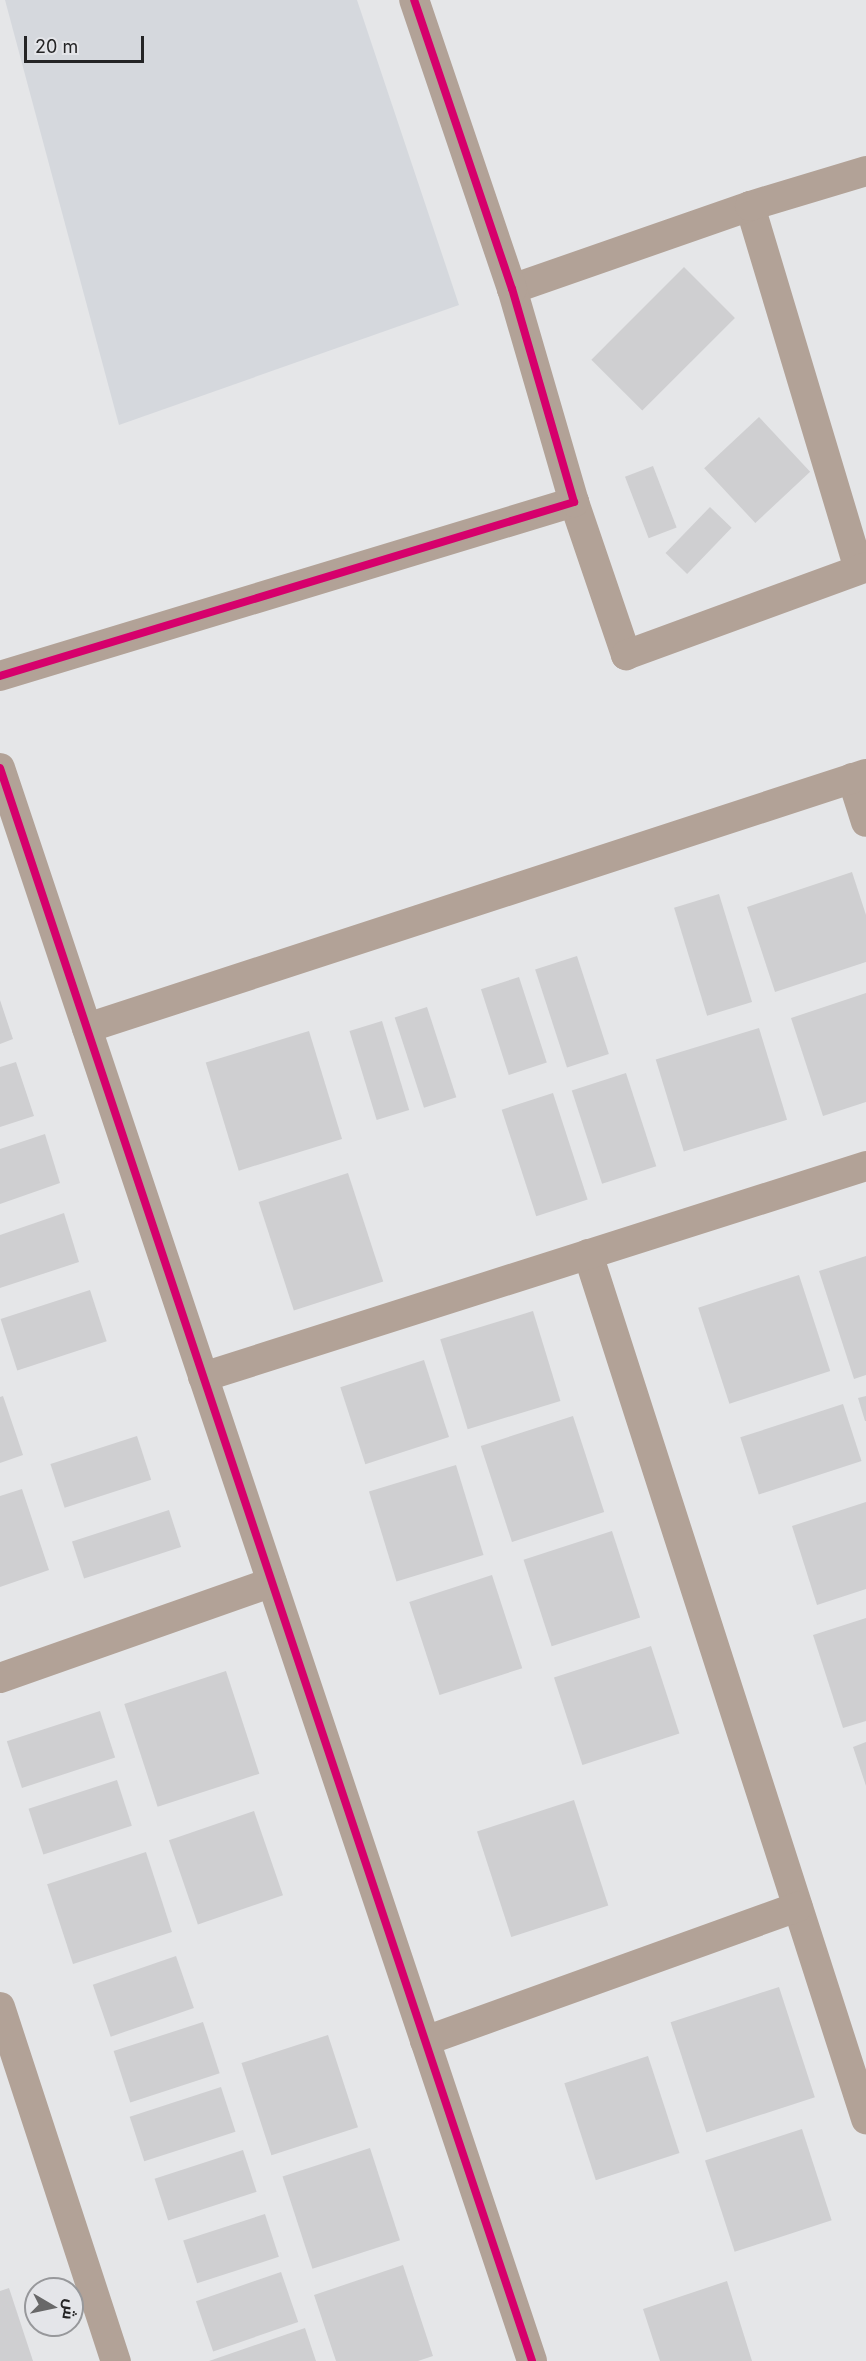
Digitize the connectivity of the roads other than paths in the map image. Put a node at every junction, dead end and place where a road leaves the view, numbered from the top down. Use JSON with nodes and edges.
{"nodes":[{"id":1,"x":414,"y":0,"type":"edge"},
{"id":2,"x":866,"y":171,"type":"edge"},
{"id":3,"x":750,"y":206,"type":"junction"},
{"id":4,"x":512,"y":289,"type":"junction"},
{"id":5,"x":574,"y":502,"type":"junction"},
{"id":6,"x":863,"y":568,"type":"edge"},
{"id":7,"x":0,"y":676,"type":"edge"},
{"id":8,"x":0,"y":768,"type":"edge"},
{"id":9,"x":859,"y":776,"type":"edge"},
{"id":10,"x":866,"y":822,"type":"edge"},
{"id":11,"x":87,"y":1029,"type":"junction"},
{"id":12,"x":866,"y":1166,"type":"edge"},
{"id":13,"x":588,"y":1254,"type":"junction"},
{"id":14,"x":203,"y":1377,"type":"junction"},
{"id":15,"x":272,"y":1582,"type":"junction"},
{"id":16,"x":0,"y":1678,"type":"edge"},
{"id":17,"x":798,"y":1907,"type":"junction"},
{"id":18,"x":0,"y":2007,"type":"edge"},
{"id":19,"x":425,"y":2041,"type":"junction"},
{"id":20,"x":866,"y":2119,"type":"edge"},
{"id":21,"x":116,"y":2361,"type":"edge"},
{"id":22,"x":532,"y":2361,"type":"edge"}],
"edges":[{"from":1,"to":4,"type":"street"},
{"from":2,"to":3,"type":"street"},
{"from":3,"to":4,"type":"street"},
{"from":3,"to":6,"type":"street"},
{"from":4,"to":5,"type":"street"},
{"from":5,"to":6,"type":"street"},
{"from":5,"to":7,"type":"street"},
{"from":8,"to":11,"type":"street"},
{"from":9,"to":10,"type":"street"},
{"from":9,"to":11,"type":"street"},
{"from":11,"to":14,"type":"street"},
{"from":12,"to":13,"type":"street"},
{"from":13,"to":14,"type":"street"},
{"from":13,"to":17,"type":"street"},
{"from":14,"to":15,"type":"street"},
{"from":15,"to":16,"type":"street"},
{"from":15,"to":19,"type":"street"},
{"from":17,"to":19,"type":"street"},
{"from":17,"to":20,"type":"street"},
{"from":18,"to":21,"type":"street"},
{"from":19,"to":22,"type":"street"}]}
